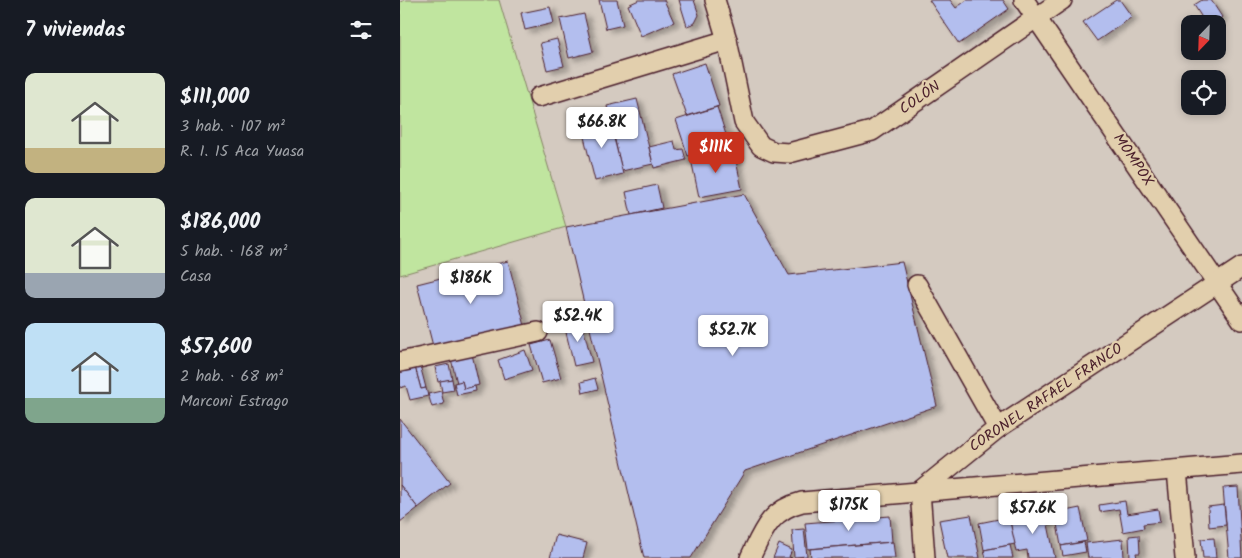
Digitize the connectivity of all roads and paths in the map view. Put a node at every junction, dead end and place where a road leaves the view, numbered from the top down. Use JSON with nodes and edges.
{"nodes":[{"id":1,"x":715,"y":0,"type":"edge"},
{"id":2,"x":1024,"y":0,"type":"edge"},
{"id":3,"x":1062,"y":0,"type":"edge"},
{"id":4,"x":1037,"y":17,"type":"junction"},
{"id":5,"x":727,"y":40,"type":"junction"},
{"id":6,"x":539,"y":97,"type":"dead end"},
{"id":7,"x":1242,"y":267,"type":"edge"},
{"id":8,"x":917,"y":285,"type":"dead end"},
{"id":9,"x":1216,"y":285,"type":"junction"},
{"id":10,"x":1242,"y":320,"type":"edge"},
{"id":11,"x":538,"y":332,"type":"dead end"},
{"id":12,"x":400,"y":362,"type":"edge"},
{"id":13,"x":998,"y":428,"type":"junction"},
{"id":14,"x":1242,"y":464,"type":"edge"},
{"id":15,"x":1177,"y":470,"type":"junction"},
{"id":16,"x":920,"y":491,"type":"junction"},
{"id":17,"x":750,"y":558,"type":"edge"},
{"id":18,"x":925,"y":558,"type":"edge"},
{"id":19,"x":1185,"y":558,"type":"edge"}],
"edges":[{"from":1,"to":5,"type":"street"},
{"from":2,"to":4,"type":"street","name":"MOMPOX"},
{"from":3,"to":4,"type":"street","name":"COLÓN"},
{"from":4,"to":5,"type":"street","name":"COLÓN"},
{"from":4,"to":9,"type":"street","name":"MOMPOX"},
{"from":5,"to":6,"type":"street"},
{"from":7,"to":9,"type":"street","name":"CORONEL RAFAEL FRANCO"},
{"from":8,"to":13,"type":"street"},
{"from":9,"to":10,"type":"street","name":"MOMPOX"},
{"from":9,"to":13,"type":"street","name":"CORONEL RAFAEL FRANCO"},
{"from":11,"to":12,"type":"street"},
{"from":13,"to":16,"type":"street","name":"CORONEL RAFAEL FRANCO"},
{"from":14,"to":15,"type":"street"},
{"from":15,"to":16,"type":"street"},
{"from":15,"to":19,"type":"street"},
{"from":16,"to":17,"type":"street"},
{"from":16,"to":18,"type":"street"}]}
